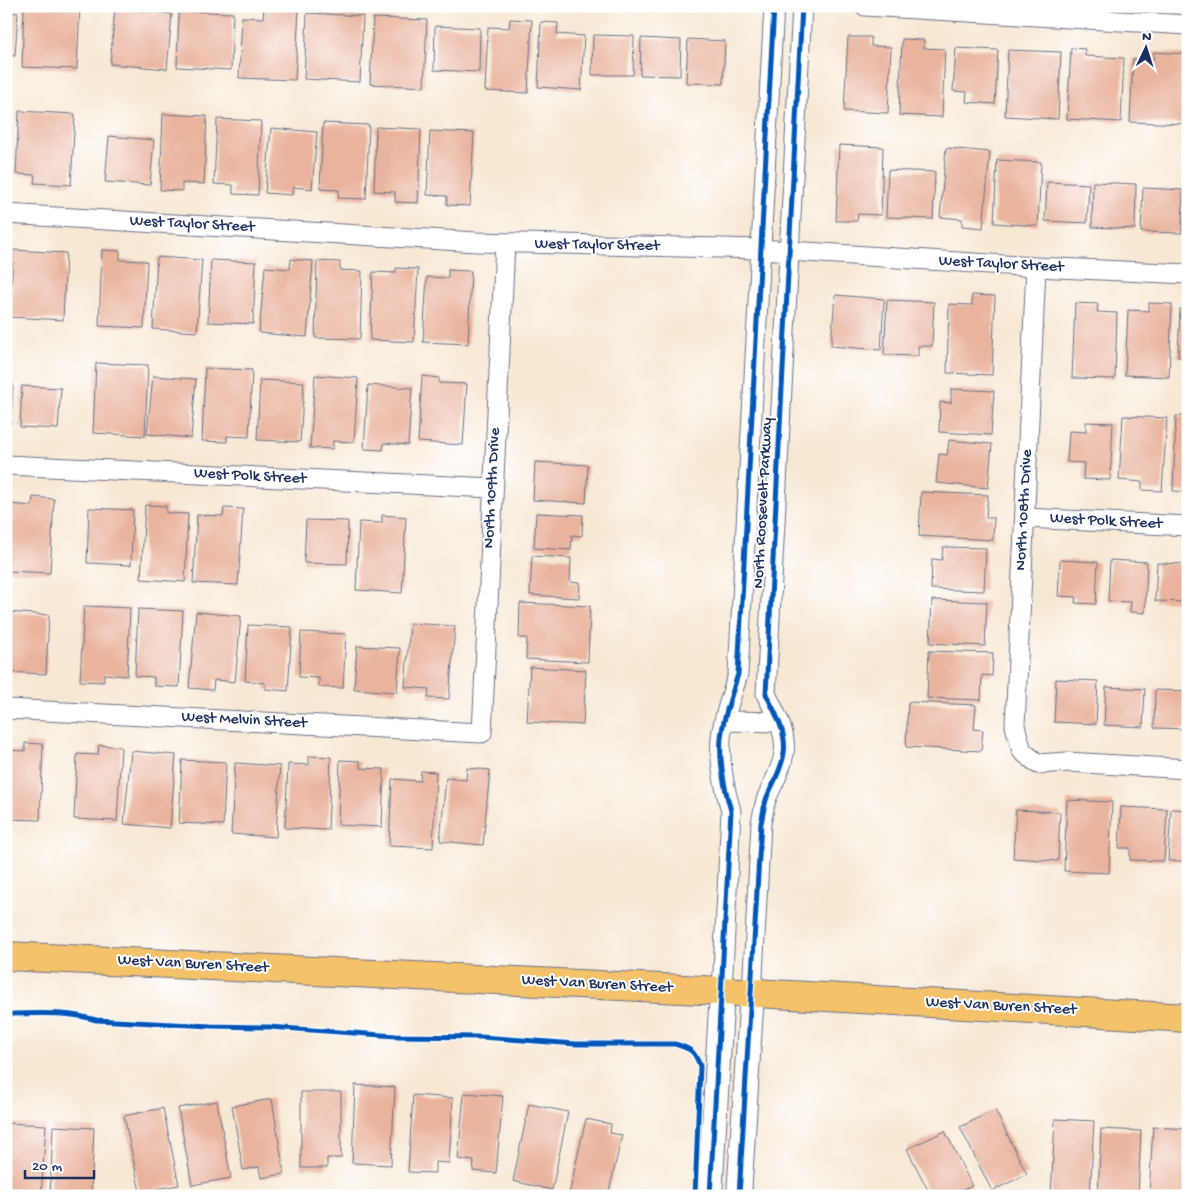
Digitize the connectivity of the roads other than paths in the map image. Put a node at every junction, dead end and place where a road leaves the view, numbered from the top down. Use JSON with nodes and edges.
{"nodes":[{"id":1,"x":774,"y":6,"type":"edge"},
{"id":2,"x":802,"y":6,"type":"edge"},
{"id":3,"x":865,"y":6,"type":"edge"},
{"id":4,"x":1188,"y":25,"type":"edge"},
{"id":5,"x":6,"y":214,"type":"edge"},
{"id":6,"x":504,"y":243,"type":"junction"},
{"id":7,"x":760,"y":249,"type":"junction"},
{"id":8,"x":790,"y":252,"type":"junction"},
{"id":9,"x":1036,"y":267,"type":"junction"},
{"id":10,"x":1188,"y":274,"type":"edge"},
{"id":11,"x":6,"y":465,"type":"edge"},
{"id":12,"x":493,"y":488,"type":"junction"},
{"id":13,"x":1025,"y":518,"type":"junction"},
{"id":14,"x":1188,"y":526,"type":"edge"},
{"id":15,"x":742,"y":595,"type":"junction"},
{"id":16,"x":772,"y":596,"type":"junction"},
{"id":17,"x":6,"y":708,"type":"edge"},
{"id":18,"x":725,"y":721,"type":"junction"},
{"id":19,"x":779,"y":722,"type":"junction"},
{"id":20,"x":482,"y":733,"type":"joint"},
{"id":21,"x":1188,"y":769,"type":"edge"},
{"id":22,"x":6,"y":956,"type":"edge"},
{"id":23,"x":722,"y":991,"type":"junction"},
{"id":24,"x":752,"y":993,"type":"junction"},
{"id":25,"x":1188,"y":1018,"type":"edge"},
{"id":26,"x":710,"y":1196,"type":"edge"},
{"id":27,"x":739,"y":1196,"type":"edge"}],
"edges":[{"from":1,"to":7,"type":"street","name":"North Roosevelt Parkway"},
{"from":2,"to":8,"type":"street","name":"North Roosevelt Parkway"},
{"from":3,"to":4,"type":"street"},
{"from":5,"to":6,"type":"street","name":"West Taylor Street"},
{"from":6,"to":7,"type":"street","name":"West Taylor Street"},
{"from":6,"to":12,"type":"street","name":"North 109th Drive"},
{"from":7,"to":8,"type":"street","name":"West Taylor Street"},
{"from":7,"to":15,"type":"street","name":"North Roosevelt Parkway"},
{"from":8,"to":9,"type":"street","name":"West Taylor Street"},
{"from":8,"to":16,"type":"street","name":"North Roosevelt Parkway"},
{"from":9,"to":10,"type":"street","name":"West Taylor Street"},
{"from":9,"to":13,"type":"street","name":"North 108th Drive"},
{"from":11,"to":12,"type":"street","name":"West Polk Street"},
{"from":12,"to":20,"type":"street","name":"North 109th Drive"},
{"from":13,"to":14,"type":"street","name":"West Polk Street"},
{"from":13,"to":21,"type":"street","name":"North 108th Drive"},
{"from":15,"to":16,"type":"street"},
{"from":15,"to":18,"type":"street","name":"North Roosevelt Parkway"},
{"from":16,"to":19,"type":"street","name":"North Roosevelt Parkway"},
{"from":17,"to":20,"type":"street","name":"West Melvin Street"},
{"from":18,"to":19,"type":"street"},
{"from":18,"to":23,"type":"street","name":"North Roosevelt Parkway"},
{"from":19,"to":24,"type":"street","name":"North Roosevelt Parkway"},
{"from":22,"to":23,"type":"main road","name":"West Van Buren Street"},
{"from":23,"to":24,"type":"main road","name":"West Van Buren Street"},
{"from":23,"to":26,"type":"street"},
{"from":24,"to":25,"type":"main road","name":"West Van Buren Street"},
{"from":24,"to":27,"type":"street"}]}
